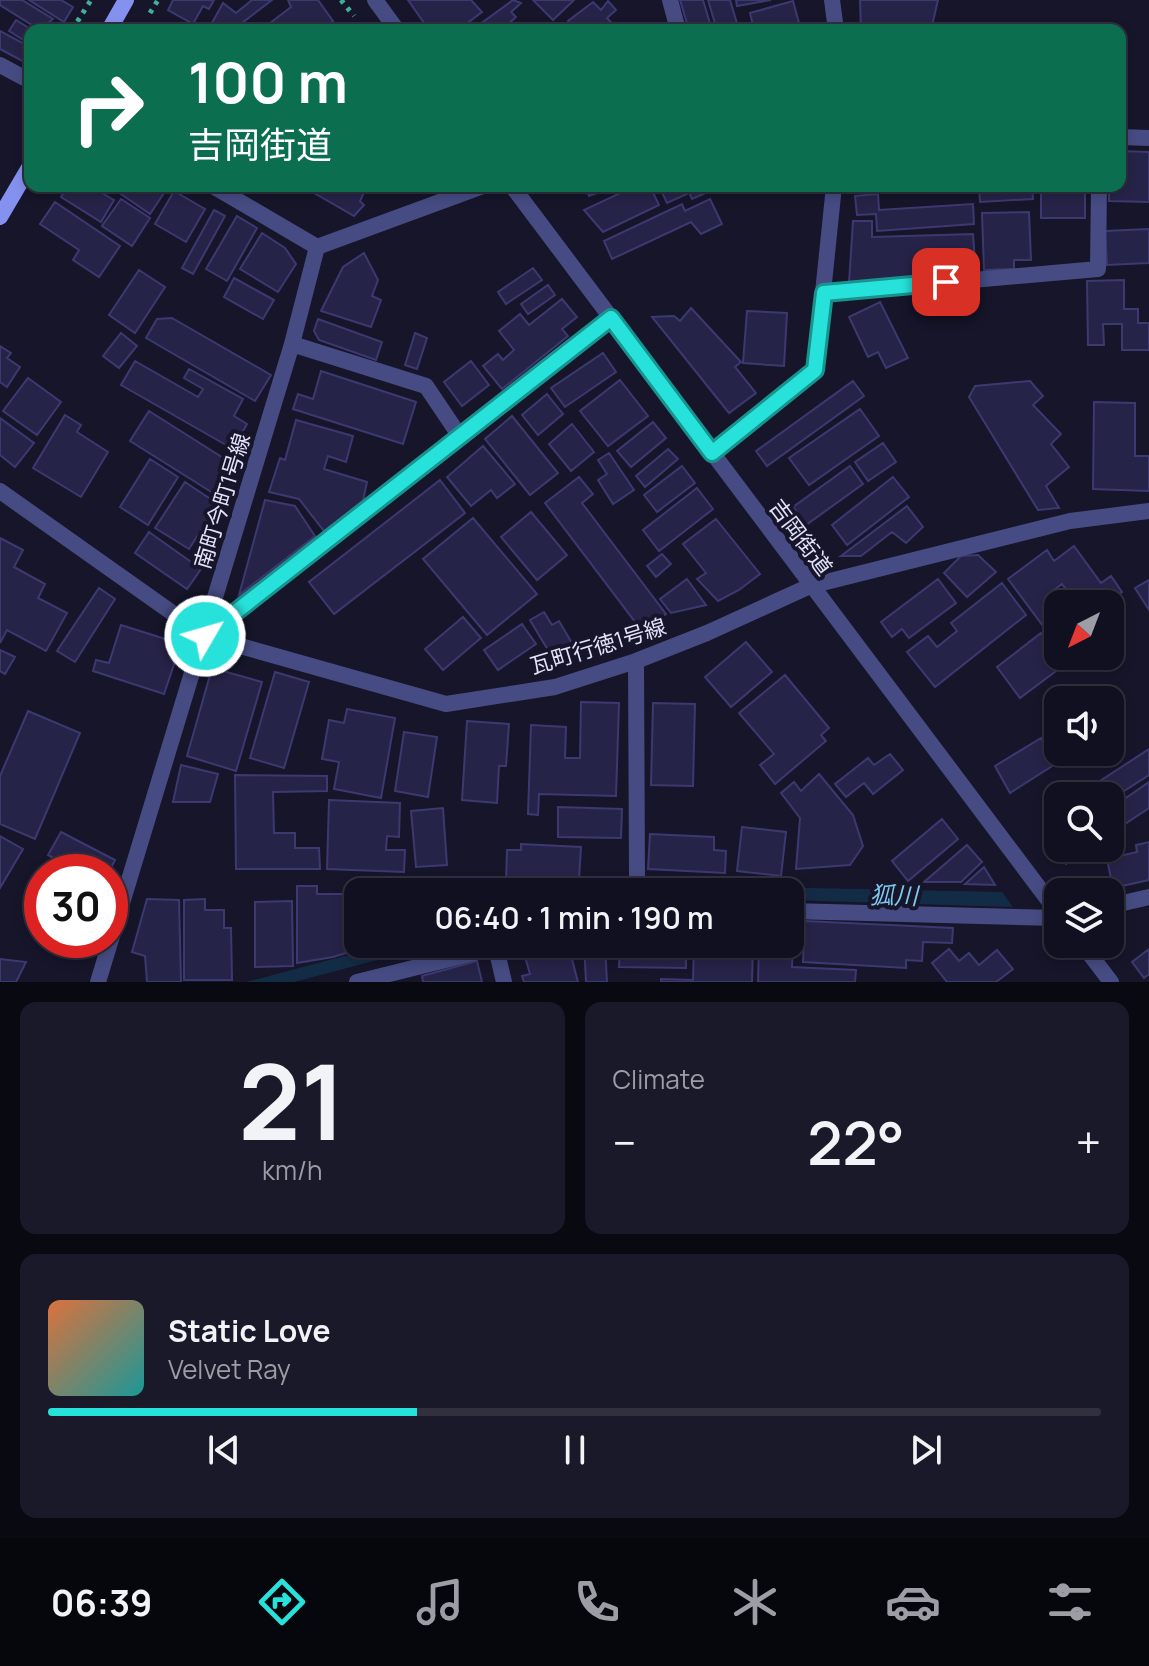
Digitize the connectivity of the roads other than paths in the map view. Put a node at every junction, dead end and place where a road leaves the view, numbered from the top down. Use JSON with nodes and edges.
{"nodes":[{"id":1,"x":126,"y":0,"type":"edge"},
{"id":2,"x":375,"y":0,"type":"edge"},
{"id":3,"x":670,"y":0,"type":"edge"},
{"id":4,"x":832,"y":0,"type":"edge"},
{"id":5,"x":112,"y":24,"type":"edge"},
{"id":6,"x":393,"y":24,"type":"edge"},
{"id":7,"x":676,"y":24,"type":"edge"},
{"id":8,"x":835,"y":24,"type":"edge"},
{"id":9,"x":0,"y":65,"type":"edge"},
{"id":10,"x":24,"y":78,"type":"edge"},
{"id":11,"x":1126,"y":137,"type":"edge"},
{"id":12,"x":1149,"y":138,"type":"edge"},
{"id":13,"x":24,"y":176,"type":"edge"},
{"id":14,"x":223,"y":192,"type":"edge"},
{"id":15,"x":467,"y":192,"type":"edge"},
{"id":16,"x":516,"y":192,"type":"edge"},
{"id":17,"x":833,"y":192,"type":"edge"},
{"id":18,"x":1099,"y":192,"type":"edge"},
{"id":19,"x":0,"y":217,"type":"edge"},
{"id":20,"x":317,"y":247,"type":"junction"},
{"id":21,"x":824,"y":293,"type":"junction"},
{"id":22,"x":611,"y":318,"type":"junction"},
{"id":23,"x":292,"y":344,"type":"junction"},
{"id":24,"x":461,"y":438,"type":"junction"},
{"id":25,"x":712,"y":453,"type":"junction"},
{"id":26,"x":0,"y":491,"type":"edge"},
{"id":27,"x":1149,"y":511,"type":"edge"},
{"id":28,"x":810,"y":586,"type":"junction"},
{"id":29,"x":205,"y":636,"type":"junction"},
{"id":30,"x":636,"y":661,"type":"junction"},
{"id":31,"x":637,"y":875,"type":"dead end"},
{"id":32,"x":1044,"y":896,"type":"edge"},
{"id":33,"x":1149,"y":897,"type":"edge"},
{"id":34,"x":1124,"y":903,"type":"edge"},
{"id":35,"x":804,"y":911,"type":"edge"},
{"id":36,"x":1044,"y":915,"type":"edge"},
{"id":37,"x":454,"y":958,"type":"edge"},
{"id":38,"x":503,"y":958,"type":"edge"},
{"id":39,"x":1093,"y":958,"type":"edge"},
{"id":40,"x":98,"y":982,"type":"edge"},
{"id":41,"x":357,"y":982,"type":"edge"},
{"id":42,"x":504,"y":982,"type":"edge"},
{"id":43,"x":1111,"y":982,"type":"edge"}],
"edges":[{"from":1,"to":5,"type":"main road"},
{"from":2,"to":6,"type":"street"},
{"from":3,"to":7,"type":"street"},
{"from":4,"to":8,"type":"street"},
{"from":9,"to":10,"type":"street"},
{"from":11,"to":12,"type":"street"},
{"from":13,"to":19,"type":"main road"},
{"from":14,"to":20,"type":"street"},
{"from":15,"to":20,"type":"street"},
{"from":16,"to":22,"type":"street","name":"吉岡街道"},
{"from":17,"to":21,"type":"street"},
{"from":18,"to":21,"type":"street"},
{"from":20,"to":23,"type":"street","name":"南町今町1号線"},
{"from":21,"to":25,"type":"street"},
{"from":22,"to":24,"type":"street"},
{"from":22,"to":25,"type":"street","name":"吉岡街道"},
{"from":23,"to":24,"type":"street"},
{"from":23,"to":29,"type":"street","name":"南町今町1号線"},
{"from":24,"to":29,"type":"street"},
{"from":25,"to":28,"type":"street","name":"吉岡街道"},
{"from":26,"to":29,"type":"street","name":"瓦町行徳1号線"},
{"from":27,"to":28,"type":"street","name":"瓦町行徳1号線"},
{"from":28,"to":30,"type":"street","name":"瓦町行徳1号線"},
{"from":28,"to":32,"type":"street","name":"吉岡街道"},
{"from":29,"to":30,"type":"street","name":"瓦町行徳1号線"},
{"from":29,"to":40,"type":"street","name":"南町今町1号線"},
{"from":30,"to":31,"type":"street"},
{"from":33,"to":34,"type":"street"},
{"from":35,"to":36,"type":"street"},
{"from":37,"to":41,"type":"street"},
{"from":38,"to":42,"type":"street"},
{"from":39,"to":43,"type":"street"}]}
